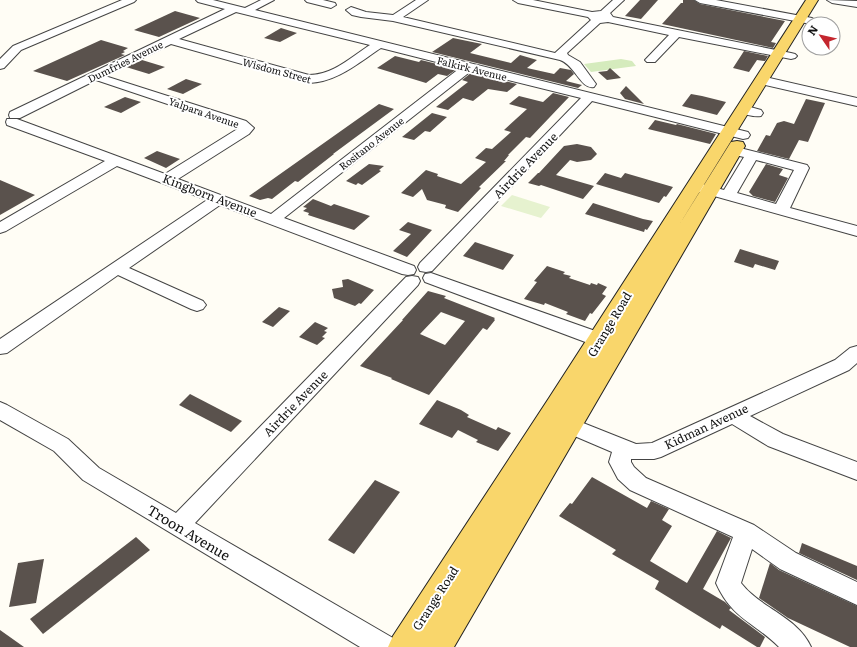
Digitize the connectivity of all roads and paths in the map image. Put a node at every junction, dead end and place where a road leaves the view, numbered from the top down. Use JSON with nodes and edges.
{"nodes":[{"id":1,"x":131,"y":0,"type":"edge"},
{"id":2,"x":201,"y":0,"type":"edge"},
{"id":3,"x":269,"y":0,"type":"edge"},
{"id":4,"x":310,"y":0,"type":"edge"},
{"id":5,"x":423,"y":0,"type":"edge"},
{"id":6,"x":518,"y":0,"type":"edge"},
{"id":7,"x":619,"y":0,"type":"edge"},
{"id":8,"x":700,"y":0,"type":"edge"},
{"id":9,"x":812,"y":0,"type":"edge"},
{"id":10,"x":824,"y":0,"type":"edge"},
{"id":11,"x":832,"y":0,"type":"edge"},
{"id":12,"x":857,"y":4,"type":"edge"},
{"id":13,"x":330,"y":5,"type":"dead end"},
{"id":14,"x":235,"y":8,"type":"junction"},
{"id":15,"x":351,"y":10,"type":"dead end"},
{"id":16,"x":246,"y":11,"type":"junction"},
{"id":17,"x":809,"y":16,"type":"edge"},
{"id":18,"x":812,"y":16,"type":"edge"},
{"id":19,"x":600,"y":17,"type":"junction"},
{"id":20,"x":394,"y":18,"type":"junction"},
{"id":21,"x":801,"y":21,"type":"edge"},
{"id":22,"x":446,"y":32,"type":"junction"},
{"id":23,"x":801,"y":32,"type":"edge"},
{"id":24,"x":677,"y":33,"type":"junction"},
{"id":25,"x":170,"y":40,"type":"junction"},
{"id":26,"x":378,"y":45,"type":"junction"},
{"id":27,"x":415,"y":54,"type":"junction"},
{"id":28,"x":784,"y":55,"type":"junction"},
{"id":29,"x":563,"y":56,"type":"junction"},
{"id":30,"x":651,"y":60,"type":"dead end"},
{"id":31,"x":0,"y":66,"type":"edge"},
{"id":32,"x":468,"y":67,"type":"junction"},
{"id":33,"x":94,"y":76,"type":"junction"},
{"id":34,"x":768,"y":82,"type":"junction"},
{"id":35,"x":590,"y":90,"type":"junction"},
{"id":36,"x":857,"y":102,"type":"edge"},
{"id":37,"x":7,"y":119,"type":"edge"},
{"id":38,"x":736,"y":133,"type":"junction"},
{"id":39,"x":734,"y":150,"type":"junction"},
{"id":40,"x":752,"y":155,"type":"junction"},
{"id":41,"x":117,"y":160,"type":"junction"},
{"id":42,"x":168,"y":179,"type":"junction"},
{"id":43,"x":711,"y":191,"type":"junction"},
{"id":44,"x":219,"y":199,"type":"junction"},
{"id":45,"x":781,"y":210,"type":"junction"},
{"id":46,"x":274,"y":219,"type":"junction"},
{"id":47,"x":0,"y":228,"type":"edge"},
{"id":48,"x":857,"y":231,"type":"edge"},
{"id":49,"x":118,"y":269,"type":"junction"},
{"id":50,"x":429,"y":272,"type":"junction"},
{"id":51,"x":410,"y":275,"type":"junction"},
{"id":52,"x":197,"y":305,"type":"dead end"},
{"id":53,"x":608,"y":343,"type":"junction"},
{"id":54,"x":0,"y":348,"type":"edge"},
{"id":55,"x":857,"y":354,"type":"edge"},
{"id":56,"x":0,"y":410,"type":"edge"},
{"id":57,"x":733,"y":414,"type":"junction"},
{"id":58,"x":559,"y":422,"type":"junction"},
{"id":59,"x":624,"y":448,"type":"junction"},
{"id":60,"x":857,"y":471,"type":"edge"},
{"id":61,"x":178,"y":526,"type":"junction"},
{"id":62,"x":746,"y":532,"type":"junction"},
{"id":63,"x":857,"y":594,"type":"edge"},
{"id":64,"x":384,"y":647,"type":"edge"},
{"id":65,"x":404,"y":647,"type":"edge"},
{"id":66,"x":436,"y":647,"type":"edge"},
{"id":67,"x":798,"y":647,"type":"edge"}],
"edges":[{"from":1,"to":31,"type":"street"},
{"from":2,"to":14,"type":"street","name":"Falkirk Avenue"},
{"from":3,"to":16,"type":"street"},
{"from":4,"to":13,"type":"street"},
{"from":5,"to":20,"type":"street"},
{"from":6,"to":19,"type":"street"},
{"from":7,"to":19,"type":"street"},
{"from":8,"to":21,"type":"street"},
{"from":9,"to":17,"type":"main road","name":"Grange Road"},
{"from":10,"to":18,"type":"main road","name":"Grange Road"},
{"from":11,"to":12,"type":"street"},
{"from":14,"to":16,"type":"street","name":"Falkirk Avenue"},
{"from":14,"to":25,"type":"street","name":"Dumfries Avenue"},
{"from":15,"to":20,"type":"street"},
{"from":16,"to":26,"type":"street","name":"Falkirk Avenue"},
{"from":19,"to":24,"type":"street"},
{"from":19,"to":29,"type":"street"},
{"from":20,"to":22,"type":"street"},
{"from":22,"to":27,"type":"street"},
{"from":22,"to":29,"type":"street"},
{"from":23,"to":28,"type":"main road","name":"Grange Road"},
{"from":24,"to":28,"type":"street"},
{"from":24,"to":30,"type":"street"},
{"from":25,"to":26,"type":"street","name":"Wisdom Street"},
{"from":25,"to":33,"type":"street","name":"Dumfries Avenue"},
{"from":26,"to":27,"type":"street","name":"Falkirk Avenue"},
{"from":27,"to":32,"type":"street","name":"Falkirk Avenue"},
{"from":28,"to":34,"type":"main road","name":"Grange Road"},
{"from":29,"to":35,"type":"street"},
{"from":32,"to":35,"type":"street","name":"Falkirk Avenue"},
{"from":32,"to":46,"type":"street","name":"Rositano Avenue"},
{"from":33,"to":37,"type":"street","name":"Dumfries Avenue"},
{"from":33,"to":42,"type":"street","name":"Yalpara Avenue"},
{"from":34,"to":36,"type":"street"},
{"from":34,"to":38,"type":"main road","name":"Grange Road"},
{"from":35,"to":38,"type":"street","name":"Falkirk Avenue"},
{"from":35,"to":50,"type":"street","name":"Airdrie Avenue"},
{"from":37,"to":41,"type":"street","name":"Kingborn Avenue"},
{"from":38,"to":39,"type":"main road","name":"Grange Road"},
{"from":38,"to":43,"type":"main road","name":"Grange Road"},
{"from":39,"to":40,"type":"street"},
{"from":39,"to":43,"type":"main road","name":"Grange Road"},
{"from":40,"to":43,"type":"street","name":"Grange Road"},
{"from":40,"to":45,"type":"street"},
{"from":41,"to":42,"type":"street","name":"Kingborn Avenue"},
{"from":41,"to":47,"type":"street"},
{"from":42,"to":44,"type":"street","name":"Kingborn Avenue"},
{"from":43,"to":45,"type":"street"},
{"from":43,"to":53,"type":"main road","name":"Grange Road"},
{"from":44,"to":46,"type":"street","name":"Kingborn Avenue"},
{"from":44,"to":49,"type":"street"},
{"from":45,"to":48,"type":"street"},
{"from":46,"to":51,"type":"street","name":"Kingborn Avenue"},
{"from":49,"to":52,"type":"street"},
{"from":49,"to":54,"type":"street"},
{"from":50,"to":51,"type":"street"},
{"from":50,"to":53,"type":"street"},
{"from":51,"to":61,"type":"street","name":"Airdrie Avenue"},
{"from":53,"to":58,"type":"main road","name":"Grange Road"},
{"from":55,"to":57,"type":"street","name":"Kidman Avenue"},
{"from":56,"to":61,"type":"street","name":"Troon Avenue"},
{"from":57,"to":59,"type":"street","name":"Kidman Avenue"},
{"from":57,"to":60,"type":"street"},
{"from":58,"to":59,"type":"street","name":"Kidman Avenue"},
{"from":58,"to":65,"type":"main road","name":"Grange Road"},
{"from":58,"to":66,"type":"main road","name":"Grange Road"},
{"from":59,"to":62,"type":"street"},
{"from":61,"to":64,"type":"street","name":"Troon Avenue"},
{"from":62,"to":63,"type":"street"},
{"from":62,"to":67,"type":"street"}]}
